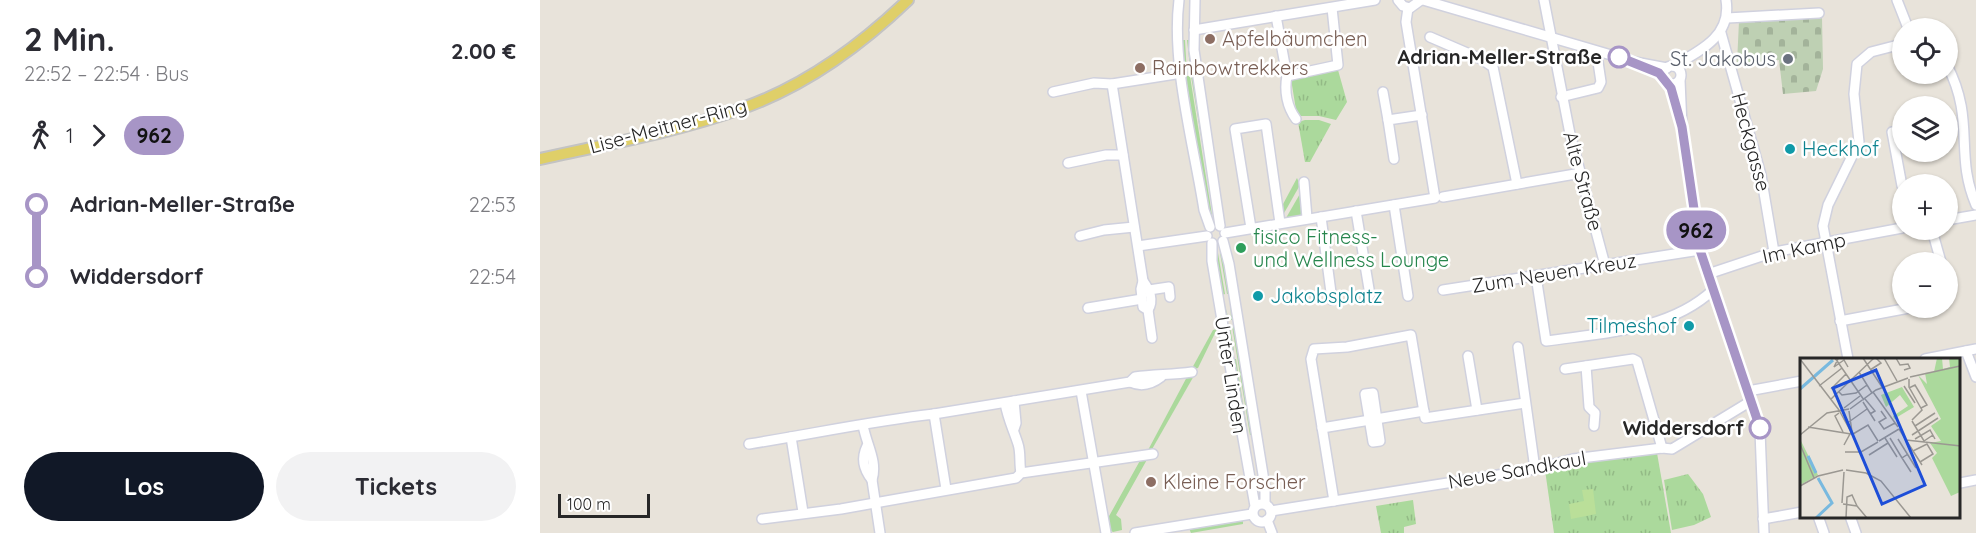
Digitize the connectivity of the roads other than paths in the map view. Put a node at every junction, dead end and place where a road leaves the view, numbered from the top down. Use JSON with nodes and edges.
{"nodes":[{"id":1,"x":908,"y":0,"type":"edge"},
{"id":2,"x":1179,"y":0,"type":"edge"},
{"id":3,"x":1195,"y":0,"type":"edge"},
{"id":4,"x":1375,"y":0,"type":"edge"},
{"id":5,"x":1398,"y":0,"type":"edge"},
{"id":6,"x":1422,"y":0,"type":"edge"},
{"id":7,"x":1544,"y":0,"type":"edge"},
{"id":8,"x":1726,"y":0,"type":"edge"},
{"id":9,"x":1897,"y":0,"type":"edge"},
{"id":10,"x":1332,"y":8,"type":"junction"},
{"id":11,"x":1408,"y":8,"type":"junction"},
{"id":12,"x":1819,"y":13,"type":"dead end"},
{"id":13,"x":1276,"y":16,"type":"junction"},
{"id":14,"x":1727,"y":18,"type":"junction"},
{"id":15,"x":1904,"y":18,"type":"edge"},
{"id":16,"x":1194,"y":30,"type":"junction"},
{"id":17,"x":1720,"y":33,"type":"junction"},
{"id":18,"x":1430,"y":37,"type":"dead end"},
{"id":19,"x":1551,"y":38,"type":"junction"},
{"id":20,"x":1892,"y":47,"type":"edge"},
{"id":21,"x":1698,"y":52,"type":"junction"},
{"id":22,"x":1598,"y":62,"type":"dead end"},
{"id":23,"x":1182,"y":73,"type":"junction"},
{"id":24,"x":1668,"y":74,"type":"junction"},
{"id":25,"x":1287,"y":76,"type":"junction"},
{"id":26,"x":1680,"y":77,"type":"junction"},
{"id":27,"x":1958,"y":80,"type":"edge"},
{"id":28,"x":1112,"y":84,"type":"junction"},
{"id":29,"x":1053,"y":92,"type":"dead end"},
{"id":30,"x":1383,"y":92,"type":"dead end"},
{"id":31,"x":1561,"y":97,"type":"junction"},
{"id":32,"x":1422,"y":115,"type":"junction"},
{"id":33,"x":1296,"y":119,"type":"dead end"},
{"id":34,"x":1388,"y":120,"type":"junction"},
{"id":35,"x":1682,"y":127,"type":"junction"},
{"id":36,"x":1123,"y":155,"type":"junction"},
{"id":37,"x":540,"y":159,"type":"edge"},
{"id":38,"x":1395,"y":159,"type":"dead end"},
{"id":39,"x":1068,"y":163,"type":"dead end"},
{"id":40,"x":1581,"y":173,"type":"junction"},
{"id":41,"x":1304,"y":182,"type":"dead end"},
{"id":42,"x":1517,"y":184,"type":"junction"},
{"id":43,"x":1443,"y":197,"type":"dead end"},
{"id":44,"x":1394,"y":205,"type":"junction"},
{"id":45,"x":1976,"y":206,"type":"edge"},
{"id":46,"x":1356,"y":211,"type":"junction"},
{"id":47,"x":1976,"y":215,"type":"edge"},
{"id":48,"x":1321,"y":217,"type":"junction"},
{"id":49,"x":1307,"y":218,"type":"junction"},
{"id":50,"x":1958,"y":218,"type":"edge"},
{"id":51,"x":1280,"y":223,"type":"junction"},
{"id":52,"x":1134,"y":227,"type":"junction"},
{"id":53,"x":1251,"y":228,"type":"junction"},
{"id":54,"x":1892,"y":230,"type":"edge"},
{"id":55,"x":1223,"y":233,"type":"junction"},
{"id":56,"x":1210,"y":235,"type":"junction"},
{"id":57,"x":1080,"y":236,"type":"dead end"},
{"id":58,"x":1826,"y":243,"type":"junction"},
{"id":59,"x":1138,"y":246,"type":"junction"},
{"id":60,"x":1700,"y":250,"type":"junction"},
{"id":61,"x":1774,"y":252,"type":"junction"},
{"id":62,"x":1605,"y":265,"type":"junction"},
{"id":63,"x":1708,"y":274,"type":"junction"},
{"id":64,"x":1536,"y":276,"type":"junction"},
{"id":65,"x":1143,"y":282,"type":"junction"},
{"id":66,"x":1169,"y":288,"type":"dead end"},
{"id":67,"x":1149,"y":290,"type":"junction"},
{"id":68,"x":1443,"y":290,"type":"dead end"},
{"id":69,"x":1713,"y":291,"type":"junction"},
{"id":70,"x":1370,"y":295,"type":"dead end"},
{"id":71,"x":1408,"y":296,"type":"dead end"},
{"id":72,"x":1142,"y":299,"type":"junction"},
{"id":73,"x":1332,"y":300,"type":"dead end"},
{"id":74,"x":1089,"y":308,"type":"dead end"},
{"id":75,"x":1148,"y":310,"type":"junction"},
{"id":76,"x":1892,"y":311,"type":"edge"},
{"id":77,"x":1840,"y":321,"type":"junction"},
{"id":78,"x":1152,"y":338,"type":"dead end"},
{"id":79,"x":1518,"y":347,"type":"dead end"},
{"id":80,"x":1971,"y":350,"type":"edge"},
{"id":81,"x":1468,"y":356,"type":"dead end"},
{"id":82,"x":1848,"y":358,"type":"edge"},
{"id":83,"x":1930,"y":358,"type":"edge"},
{"id":84,"x":1586,"y":366,"type":"junction"},
{"id":85,"x":1565,"y":369,"type":"dead end"},
{"id":86,"x":1192,"y":372,"type":"dead end"},
{"id":87,"x":1976,"y":377,"type":"edge"},
{"id":88,"x":1800,"y":382,"type":"edge"},
{"id":89,"x":1081,"y":391,"type":"junction"},
{"id":90,"x":1750,"y":396,"type":"junction"},
{"id":91,"x":1009,"y":402,"type":"junction"},
{"id":92,"x":1525,"y":403,"type":"junction"},
{"id":93,"x":1477,"y":410,"type":"junction"},
{"id":94,"x":1424,"y":411,"type":"junction"},
{"id":95,"x":934,"y":414,"type":"junction"},
{"id":96,"x":863,"y":425,"type":"junction"},
{"id":97,"x":1594,"y":426,"type":"dead end"},
{"id":98,"x":1322,"y":428,"type":"junction"},
{"id":99,"x":791,"y":437,"type":"junction"},
{"id":100,"x":749,"y":444,"type":"dead end"},
{"id":101,"x":1662,"y":448,"type":"junction"},
{"id":102,"x":1153,"y":454,"type":"dead end"},
{"id":103,"x":1094,"y":463,"type":"junction"},
{"id":104,"x":1535,"y":469,"type":"junction"},
{"id":105,"x":1021,"y":473,"type":"junction"},
{"id":106,"x":1976,"y":480,"type":"edge"},
{"id":107,"x":1961,"y":483,"type":"edge"},
{"id":108,"x":946,"y":489,"type":"junction"},
{"id":109,"x":875,"y":501,"type":"junction"},
{"id":110,"x":1334,"y":501,"type":"junction"},
{"id":111,"x":803,"y":512,"type":"junction"},
{"id":112,"x":1800,"y":512,"type":"edge"},
{"id":113,"x":1261,"y":513,"type":"junction"},
{"id":114,"x":1819,"y":518,"type":"edge"},
{"id":115,"x":1851,"y":518,"type":"edge"},
{"id":116,"x":762,"y":519,"type":"dead end"},
{"id":117,"x":1763,"y":519,"type":"junction"},
{"id":118,"x":880,"y":533,"type":"edge"},
{"id":119,"x":1106,"y":533,"type":"edge"},
{"id":120,"x":1135,"y":533,"type":"edge"},
{"id":121,"x":1258,"y":533,"type":"edge"},
{"id":122,"x":1272,"y":533,"type":"edge"},
{"id":123,"x":1764,"y":533,"type":"edge"},
{"id":124,"x":1824,"y":533,"type":"edge"},
{"id":125,"x":1856,"y":533,"type":"edge"}],
"edges":[{"from":1,"to":37,"type":"main road","name":"Lise-Meitner-Ring"},
{"from":2,"to":23,"type":"street","name":"Unter Linden"},
{"from":3,"to":16,"type":"street","name":"Unter Linden"},
{"from":4,"to":10,"type":"street"},
{"from":5,"to":11,"type":"street"},
{"from":6,"to":11,"type":"street"},
{"from":6,"to":19,"type":"street"},
{"from":7,"to":19,"type":"street","name":"Alte Straße"},
{"from":8,"to":14,"type":"street"},
{"from":9,"to":15,"type":"street"},
{"from":10,"to":13,"type":"street"},
{"from":10,"to":25,"type":"street"},
{"from":11,"to":32,"type":"street"},
{"from":12,"to":14,"type":"street"},
{"from":13,"to":16,"type":"street"},
{"from":13,"to":25,"type":"street"},
{"from":14,"to":17,"type":"street"},
{"from":16,"to":55,"type":"street","name":"Unter Linden"},
{"from":17,"to":21,"type":"street"},
{"from":17,"to":61,"type":"street","name":"Heckgasse"},
{"from":18,"to":42,"type":"street"},
{"from":19,"to":24,"type":"street"},
{"from":19,"to":31,"type":"street","name":"Alte Straße"},
{"from":20,"to":58,"type":"street"},
{"from":21,"to":24,"type":"street"},
{"from":21,"to":26,"type":"street"},
{"from":22,"to":31,"type":"street"},
{"from":23,"to":28,"type":"street"},
{"from":23,"to":56,"type":"street","name":"Unter Linden"},
{"from":24,"to":26,"type":"street"},
{"from":24,"to":26,"type":"street"},
{"from":24,"to":35,"type":"street"},
{"from":25,"to":33,"type":"street"},
{"from":26,"to":35,"type":"street"},
{"from":27,"to":45,"type":"street"},
{"from":28,"to":29,"type":"street"},
{"from":28,"to":36,"type":"street"},
{"from":30,"to":34,"type":"street"},
{"from":31,"to":40,"type":"street","name":"Alte Straße"},
{"from":32,"to":34,"type":"street"},
{"from":32,"to":44,"type":"street"},
{"from":34,"to":38,"type":"street"},
{"from":35,"to":60,"type":"street"},
{"from":36,"to":39,"type":"street"},
{"from":36,"to":52,"type":"street"},
{"from":40,"to":42,"type":"street"},
{"from":40,"to":62,"type":"street","name":"Alte Straße"},
{"from":41,"to":49,"type":"street"},
{"from":42,"to":43,"type":"street"},
{"from":44,"to":46,"type":"street"},
{"from":44,"to":71,"type":"street"},
{"from":46,"to":48,"type":"street"},
{"from":46,"to":70,"type":"street"},
{"from":47,"to":50,"type":"street"},
{"from":48,"to":49,"type":"street"},
{"from":48,"to":73,"type":"street"},
{"from":49,"to":51,"type":"street"},
{"from":51,"to":53,"type":"street"},
{"from":51,"to":53,"type":"street"},
{"from":52,"to":57,"type":"street"},
{"from":52,"to":59,"type":"street"},
{"from":53,"to":55,"type":"street"},
{"from":54,"to":58,"type":"street","name":"Im Kamp"},
{"from":55,"to":56,"type":"street"},
{"from":55,"to":56,"type":"street"},
{"from":55,"to":113,"type":"street","name":"Unter Linden"},
{"from":56,"to":59,"type":"street"},
{"from":56,"to":113,"type":"street","name":"Unter Linden"},
{"from":58,"to":61,"type":"street","name":"Im Kamp"},
{"from":58,"to":77,"type":"street"},
{"from":59,"to":65,"type":"street"},
{"from":60,"to":62,"type":"street","name":"Zum Neuen Kreuz"},
{"from":60,"to":63,"type":"street"},
{"from":61,"to":63,"type":"street","name":"Im Kamp"},
{"from":62,"to":64,"type":"street","name":"Zum Neuen Kreuz"},
{"from":63,"to":69,"type":"street"},
{"from":64,"to":68,"type":"street","name":"Zum Neuen Kreuz"},
{"from":64,"to":69,"type":"street"},
{"from":65,"to":67,"type":"street"},
{"from":65,"to":72,"type":"street"},
{"from":66,"to":67,"type":"street"},
{"from":67,"to":75,"type":"street"},
{"from":69,"to":90,"type":"street"},
{"from":72,"to":74,"type":"street"},
{"from":72,"to":75,"type":"street"},
{"from":75,"to":78,"type":"street"},
{"from":76,"to":77,"type":"street"},
{"from":77,"to":82,"type":"street"},
{"from":79,"to":92,"type":"street"},
{"from":80,"to":83,"type":"street"},
{"from":80,"to":87,"type":"street"},
{"from":81,"to":93,"type":"street"},
{"from":84,"to":85,"type":"street"},
{"from":84,"to":97,"type":"street"},
{"from":84,"to":101,"type":"street"},
{"from":86,"to":89,"type":"street"},
{"from":88,"to":90,"type":"street"},
{"from":89,"to":91,"type":"street"},
{"from":89,"to":103,"type":"street"},
{"from":90,"to":101,"type":"street","name":"Neue Sandkaul"},
{"from":90,"to":117,"type":"street"},
{"from":91,"to":95,"type":"street"},
{"from":91,"to":105,"type":"street"},
{"from":92,"to":93,"type":"street"},
{"from":92,"to":104,"type":"street"},
{"from":93,"to":94,"type":"street"},
{"from":94,"to":98,"type":"street"},
{"from":94,"to":98,"type":"street"},
{"from":95,"to":96,"type":"street"},
{"from":95,"to":108,"type":"street"},
{"from":96,"to":99,"type":"street"},
{"from":96,"to":109,"type":"street"},
{"from":98,"to":110,"type":"street"},
{"from":99,"to":100,"type":"street"},
{"from":99,"to":111,"type":"street"},
{"from":101,"to":104,"type":"street","name":"Neue Sandkaul"},
{"from":102,"to":103,"type":"street"},
{"from":103,"to":105,"type":"street"},
{"from":103,"to":119,"type":"street"},
{"from":104,"to":110,"type":"street","name":"Neue Sandkaul"},
{"from":105,"to":108,"type":"street"},
{"from":106,"to":107,"type":"street"},
{"from":108,"to":109,"type":"street"},
{"from":109,"to":111,"type":"street"},
{"from":109,"to":118,"type":"street"},
{"from":110,"to":113,"type":"street","name":"Neue Sandkaul"},
{"from":111,"to":116,"type":"street"},
{"from":112,"to":117,"type":"street"},
{"from":113,"to":120,"type":"street","name":"Neue Sandkaul"},
{"from":113,"to":121,"type":"street","name":"Unter Linden"},
{"from":113,"to":122,"type":"street","name":"Unter Linden"},
{"from":114,"to":124,"type":"street"},
{"from":115,"to":125,"type":"street"},
{"from":117,"to":123,"type":"street"}]}
